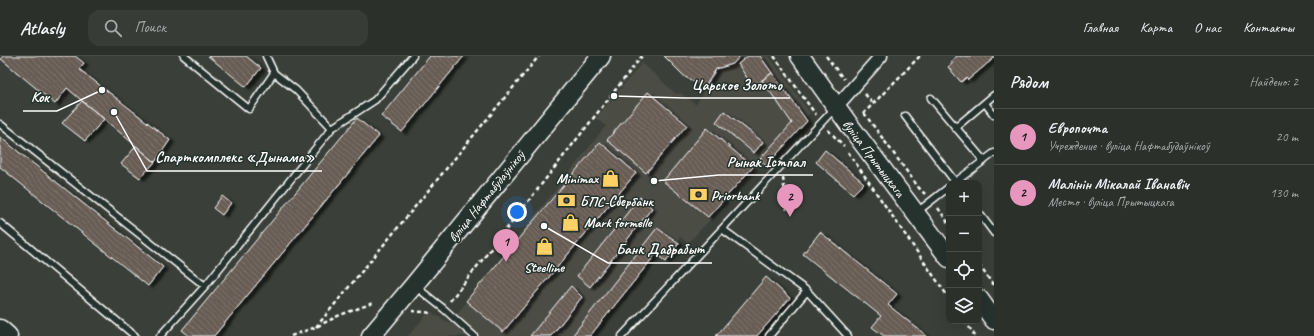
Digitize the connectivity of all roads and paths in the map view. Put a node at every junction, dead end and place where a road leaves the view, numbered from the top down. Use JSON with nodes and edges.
{"nodes":[{"id":1,"x":184,"y":56,"type":"edge"},
{"id":2,"x":266,"y":56,"type":"edge"},
{"id":3,"x":414,"y":56,"type":"edge"},
{"id":4,"x":539,"y":56,"type":"edge"},
{"id":5,"x":601,"y":56,"type":"edge"},
{"id":6,"x":642,"y":56,"type":"edge"},
{"id":7,"x":774,"y":56,"type":"edge"},
{"id":8,"x":800,"y":56,"type":"edge"},
{"id":9,"x":881,"y":56,"type":"edge"},
{"id":10,"x":920,"y":56,"type":"edge"},
{"id":11,"x":274,"y":73,"type":"junction"},
{"id":12,"x":994,"y":95,"type":"edge"},
{"id":13,"x":931,"y":98,"type":"dead end"},
{"id":14,"x":985,"y":103,"type":"junction"},
{"id":15,"x":836,"y":107,"type":"junction"},
{"id":16,"x":864,"y":113,"type":"junction"},
{"id":17,"x":994,"y":115,"type":"edge"},
{"id":18,"x":905,"y":116,"type":"dead end"},
{"id":19,"x":822,"y":122,"type":"junction"},
{"id":20,"x":0,"y":124,"type":"edge"},
{"id":21,"x":850,"y":126,"type":"junction"},
{"id":22,"x":332,"y":128,"type":"junction"},
{"id":23,"x":955,"y":128,"type":"junction"},
{"id":24,"x":836,"y":138,"type":"junction"},
{"id":25,"x":994,"y":153,"type":"edge"},
{"id":26,"x":984,"y":161,"type":"junction"},
{"id":27,"x":782,"y":165,"type":"junction"},
{"id":28,"x":953,"y":180,"type":"edge"},
{"id":29,"x":959,"y":180,"type":"edge"},
{"id":30,"x":946,"y":189,"type":"edge"},
{"id":31,"x":932,"y":200,"type":"junction"},
{"id":32,"x":787,"y":211,"type":"dead end"},
{"id":33,"x":916,"y":213,"type":"junction"},
{"id":34,"x":981,"y":216,"type":"edge"},
{"id":35,"x":946,"y":220,"type":"edge"},
{"id":36,"x":0,"y":223,"type":"edge"},
{"id":37,"x":722,"y":230,"type":"junction"},
{"id":38,"x":994,"y":233,"type":"edge"},
{"id":39,"x":946,"y":254,"type":"edge"},
{"id":40,"x":982,"y":269,"type":"edge"},
{"id":41,"x":414,"y":285,"type":"junction"},
{"id":42,"x":205,"y":286,"type":"junction"},
{"id":43,"x":994,"y":286,"type":"edge"},
{"id":44,"x":807,"y":291,"type":"junction"},
{"id":45,"x":946,"y":294,"type":"edge"},
{"id":46,"x":373,"y":303,"type":"dead end"},
{"id":47,"x":982,"y":303,"type":"edge"},
{"id":48,"x":444,"y":309,"type":"junction"},
{"id":49,"x":408,"y":310,"type":"dead end"},
{"id":50,"x":994,"y":320,"type":"edge"},
{"id":51,"x":967,"y":324,"type":"edge"},
{"id":52,"x":316,"y":327,"type":"junction"},
{"id":53,"x":0,"y":329,"type":"edge"},
{"id":54,"x":8,"y":336,"type":"edge"},
{"id":55,"x":136,"y":336,"type":"edge"},
{"id":56,"x":160,"y":336,"type":"edge"},
{"id":57,"x":291,"y":336,"type":"edge"},
{"id":58,"x":371,"y":336,"type":"edge"},
{"id":59,"x":474,"y":336,"type":"edge"},
{"id":60,"x":622,"y":336,"type":"edge"},
{"id":61,"x":769,"y":336,"type":"edge"},
{"id":62,"x":848,"y":336,"type":"edge"},
{"id":63,"x":975,"y":336,"type":"edge"}],
"edges":[{"from":1,"to":11,"type":"lane"},
{"from":2,"to":11,"type":"lane"},
{"from":3,"to":22,"type":"lane"},
{"from":4,"to":52,"type":"path"},
{"from":5,"to":41,"type":"main road","name":"вуліца Нафтабудаўнікоў"},
{"from":6,"to":48,"type":"path"},
{"from":7,"to":19,"type":"path"},
{"from":8,"to":15,"type":"main road","name":"вуліца Прытыцкага"},
{"from":9,"to":15,"type":"street"},
{"from":10,"to":16,"type":"path"},
{"from":11,"to":22,"type":"lane"},
{"from":12,"to":14,"type":"lane"},
{"from":13,"to":23,"type":"lane"},
{"from":14,"to":17,"type":"lane"},
{"from":14,"to":23,"type":"lane"},
{"from":15,"to":19,"type":"lane"},
{"from":15,"to":21,"type":"main road","name":"вуліца Прытыцкага"},
{"from":16,"to":21,"type":"path"},
{"from":16,"to":31,"type":"path"},
{"from":18,"to":28,"type":"lane"},
{"from":19,"to":24,"type":"path"},
{"from":19,"to":27,"type":"lane"},
{"from":20,"to":42,"type":"lane"},
{"from":21,"to":24,"type":"path"},
{"from":21,"to":33,"type":"main road","name":"вуліца Прытыцкага"},
{"from":22,"to":42,"type":"lane"},
{"from":23,"to":26,"type":"lane"},
{"from":24,"to":45,"type":"path"},
{"from":25,"to":26,"type":"lane"},
{"from":26,"to":29,"type":"lane"},
{"from":27,"to":32,"type":"path"},
{"from":27,"to":37,"type":"lane"},
{"from":30,"to":31,"type":"lane"},
{"from":31,"to":33,"type":"lane"},
{"from":31,"to":35,"type":"path"},
{"from":33,"to":39,"type":"main road","name":"вуліца Прытыцкага"},
{"from":34,"to":38,"type":"lane"},
{"from":36,"to":55,"type":"lane"},
{"from":37,"to":44,"type":"lane"},
{"from":37,"to":60,"type":"lane"},
{"from":40,"to":43,"type":"path"},
{"from":41,"to":48,"type":"lane"},
{"from":41,"to":58,"type":"main road","name":"вуліца Нафтабудаўнікоў"},
{"from":42,"to":56,"type":"lane"},
{"from":44,"to":61,"type":"lane"},
{"from":44,"to":62,"type":"lane"},
{"from":46,"to":52,"type":"path"},
{"from":47,"to":50,"type":"main road"},
{"from":48,"to":49,"type":"path"},
{"from":48,"to":59,"type":"lane"},
{"from":51,"to":63,"type":"path"},
{"from":52,"to":57,"type":"path"},
{"from":53,"to":54,"type":"main road"}]}
